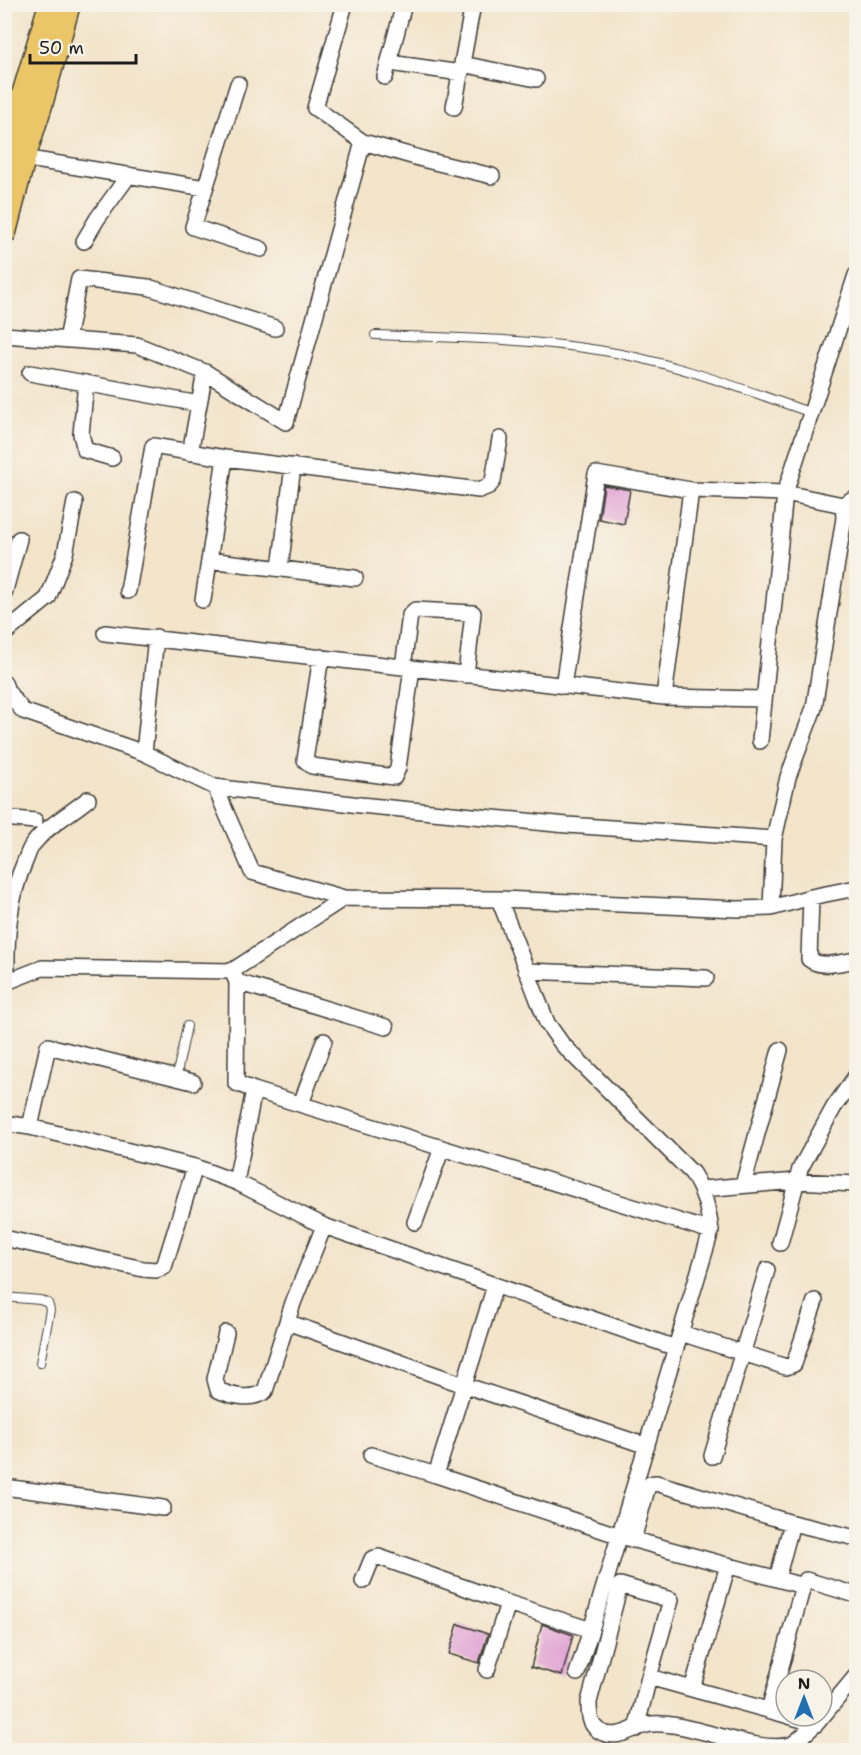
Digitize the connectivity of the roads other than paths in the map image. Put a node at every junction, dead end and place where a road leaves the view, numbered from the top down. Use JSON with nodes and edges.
{"nodes":[{"id":1,"x":51,"y":4,"type":"edge"},
{"id":2,"x":68,"y":4,"type":"edge"},
{"id":3,"x":345,"y":4,"type":"edge"},
{"id":4,"x":404,"y":4,"type":"edge"},
{"id":5,"x":473,"y":4,"type":"edge"},
{"id":6,"x":391,"y":53,"type":"junction"},
{"id":7,"x":461,"y":69,"type":"junction"},
{"id":8,"x":385,"y":77,"type":"dead end"},
{"id":9,"x":536,"y":79,"type":"dead end"},
{"id":10,"x":238,"y":84,"type":"dead end"},
{"id":11,"x":454,"y":107,"type":"dead end"},
{"id":12,"x":363,"y":142,"type":"junction"},
{"id":13,"x":14,"y":160,"type":"edge"},
{"id":14,"x":129,"y":175,"type":"junction"},
{"id":15,"x":492,"y":176,"type":"dead end"},
{"id":16,"x":205,"y":188,"type":"junction"},
{"id":17,"x":4,"y":232,"type":"edge"},
{"id":18,"x":84,"y":241,"type":"dead end"},
{"id":19,"x":261,"y":249,"type":"dead end"},
{"id":20,"x":856,"y":275,"type":"edge"},
{"id":21,"x":275,"y":328,"type":"dead end"},
{"id":22,"x":4,"y":335,"type":"edge"},
{"id":23,"x":375,"y":335,"type":"dead end"},
{"id":24,"x":67,"y":340,"type":"junction"},
{"id":25,"x":205,"y":372,"type":"junction"},
{"id":26,"x":30,"y":373,"type":"dead end"},
{"id":27,"x":86,"y":383,"type":"junction"},
{"id":28,"x":199,"y":404,"type":"junction"},
{"id":29,"x":812,"y":413,"type":"junction"},
{"id":30,"x":500,"y":439,"type":"dead end"},
{"id":31,"x":190,"y":453,"type":"junction"},
{"id":32,"x":112,"y":458,"type":"dead end"},
{"id":33,"x":225,"y":458,"type":"junction"},
{"id":34,"x":293,"y":466,"type":"junction"},
{"id":35,"x":691,"y":490,"type":"junction"},
{"id":36,"x":785,"y":493,"type":"junction"},
{"id":37,"x":850,"y":501,"type":"edge"},
{"id":38,"x":75,"y":502,"type":"dead end"},
{"id":39,"x":19,"y":539,"type":"dead end"},
{"id":40,"x":209,"y":560,"type":"junction"},
{"id":41,"x":280,"y":568,"type":"junction"},
{"id":42,"x":355,"y":578,"type":"dead end"},
{"id":43,"x":128,"y":591,"type":"dead end"},
{"id":44,"x":4,"y":594,"type":"edge"},
{"id":45,"x":203,"y":600,"type":"dead end"},
{"id":46,"x":105,"y":633,"type":"dead end"},
{"id":47,"x":4,"y":634,"type":"edge"},
{"id":48,"x":156,"y":638,"type":"junction"},
{"id":49,"x":321,"y":657,"type":"junction"},
{"id":50,"x":407,"y":668,"type":"junction"},
{"id":51,"x":466,"y":675,"type":"junction"},
{"id":52,"x":4,"y":683,"type":"edge"},
{"id":53,"x":563,"y":686,"type":"junction"},
{"id":54,"x":664,"y":697,"type":"junction"},
{"id":55,"x":764,"y":699,"type":"junction"},
{"id":56,"x":760,"y":741,"type":"dead end"},
{"id":57,"x":144,"y":753,"type":"junction"},
{"id":58,"x":215,"y":787,"type":"junction"},
{"id":59,"x":88,"y":799,"type":"dead end"},
{"id":60,"x":4,"y":818,"type":"edge"},
{"id":61,"x":35,"y":821,"type":"dead end"},
{"id":62,"x":774,"y":839,"type":"junction"},
{"id":63,"x":856,"y":888,"type":"edge"},
{"id":64,"x":811,"y":897,"type":"junction"},
{"id":65,"x":344,"y":898,"type":"junction"},
{"id":66,"x":499,"y":899,"type":"junction"},
{"id":67,"x":771,"y":908,"type":"junction"},
{"id":68,"x":856,"y":960,"type":"edge"},
{"id":69,"x":526,"y":971,"type":"junction"},
{"id":70,"x":234,"y":976,"type":"junction"},
{"id":71,"x":706,"y":978,"type":"dead end"},
{"id":72,"x":6,"y":982,"type":"edge"},
{"id":73,"x":187,"y":1026,"type":"dead end"},
{"id":74,"x":387,"y":1027,"type":"dead end"},
{"id":75,"x":324,"y":1041,"type":"dead end"},
{"id":76,"x":780,"y":1050,"type":"dead end"},
{"id":77,"x":856,"y":1076,"type":"edge"},
{"id":78,"x":176,"y":1078,"type":"junction"},
{"id":79,"x":193,"y":1082,"type":"dead end"},
{"id":80,"x":254,"y":1090,"type":"junction"},
{"id":81,"x":301,"y":1104,"type":"junction"},
{"id":82,"x":4,"y":1123,"type":"edge"},
{"id":83,"x":30,"y":1127,"type":"junction"},
{"id":84,"x":442,"y":1148,"type":"junction"},
{"id":85,"x":195,"y":1167,"type":"junction"},
{"id":86,"x":796,"y":1181,"type":"junction"},
{"id":87,"x":236,"y":1182,"type":"junction"},
{"id":88,"x":856,"y":1184,"type":"edge"},
{"id":89,"x":742,"y":1185,"type":"junction"},
{"id":90,"x":702,"y":1189,"type":"junction"},
{"id":91,"x":415,"y":1222,"type":"dead end"},
{"id":92,"x":324,"y":1226,"type":"junction"},
{"id":93,"x":711,"y":1231,"type":"junction"},
{"id":94,"x":4,"y":1238,"type":"edge"},
{"id":95,"x":780,"y":1243,"type":"dead end"},
{"id":96,"x":767,"y":1270,"type":"dead end"},
{"id":97,"x":495,"y":1286,"type":"junction"},
{"id":98,"x":6,"y":1297,"type":"edge"},
{"id":99,"x":815,"y":1301,"type":"dead end"},
{"id":100,"x":4,"y":1309,"type":"edge"},
{"id":101,"x":287,"y":1322,"type":"junction"},
{"id":102,"x":226,"y":1333,"type":"dead end"},
{"id":103,"x":679,"y":1340,"type":"junction"},
{"id":104,"x":742,"y":1353,"type":"junction"},
{"id":105,"x":40,"y":1363,"type":"dead end"},
{"id":106,"x":464,"y":1385,"type":"junction"},
{"id":107,"x":647,"y":1446,"type":"junction"},
{"id":108,"x":370,"y":1455,"type":"dead end"},
{"id":109,"x":712,"y":1456,"type":"dead end"},
{"id":110,"x":436,"y":1475,"type":"junction"},
{"id":111,"x":4,"y":1488,"type":"edge"},
{"id":112,"x":163,"y":1508,"type":"dead end"},
{"id":113,"x":792,"y":1522,"type":"junction"},
{"id":114,"x":627,"y":1538,"type":"junction"},
{"id":115,"x":856,"y":1538,"type":"edge"},
{"id":116,"x":728,"y":1565,"type":"junction"},
{"id":117,"x":777,"y":1579,"type":"junction"},
{"id":118,"x":363,"y":1581,"type":"dead end"},
{"id":119,"x":803,"y":1587,"type":"junction"},
{"id":120,"x":856,"y":1595,"type":"edge"},
{"id":121,"x":508,"y":1604,"type":"junction"},
{"id":122,"x":591,"y":1630,"type":"junction"},
{"id":123,"x":487,"y":1670,"type":"dead end"},
{"id":124,"x":577,"y":1673,"type":"dead end"},
{"id":125,"x":856,"y":1676,"type":"edge"},
{"id":126,"x":649,"y":1677,"type":"junction"},
{"id":127,"x":692,"y":1689,"type":"junction"},
{"id":128,"x":834,"y":1702,"type":"edge"},
{"id":129,"x":769,"y":1710,"type":"junction"},
{"id":130,"x":774,"y":1712,"type":"edge"},
{"id":131,"x":811,"y":1728,"type":"edge"},
{"id":132,"x":636,"y":1729,"type":"junction"}],
"edges":[{"from":1,"to":13,"type":"main road"},
{"from":2,"to":13,"type":"main road"},
{"from":3,"to":12,"type":"street"},
{"from":4,"to":6,"type":"street"},
{"from":5,"to":7,"type":"street"},
{"from":6,"to":7,"type":"street"},
{"from":6,"to":8,"type":"street"},
{"from":7,"to":9,"type":"street"},
{"from":7,"to":11,"type":"street"},
{"from":10,"to":16,"type":"street"},
{"from":12,"to":15,"type":"street"},
{"from":12,"to":25,"type":"street"},
{"from":13,"to":14,"type":"street"},
{"from":13,"to":17,"type":"main road"},
{"from":14,"to":16,"type":"street"},
{"from":14,"to":18,"type":"street"},
{"from":16,"to":19,"type":"street"},
{"from":20,"to":29,"type":"street"},
{"from":21,"to":24,"type":"street"},
{"from":22,"to":24,"type":"street"},
{"from":23,"to":29,"type":"lane"},
{"from":24,"to":25,"type":"street"},
{"from":25,"to":28,"type":"street"},
{"from":26,"to":27,"type":"street"},
{"from":27,"to":28,"type":"street"},
{"from":27,"to":32,"type":"street"},
{"from":28,"to":31,"type":"street"},
{"from":29,"to":36,"type":"street"},
{"from":30,"to":34,"type":"street"},
{"from":31,"to":33,"type":"street"},
{"from":31,"to":43,"type":"street"},
{"from":33,"to":34,"type":"street"},
{"from":33,"to":40,"type":"street"},
{"from":34,"to":41,"type":"street"},
{"from":35,"to":36,"type":"street"},
{"from":35,"to":53,"type":"street"},
{"from":35,"to":54,"type":"street"},
{"from":36,"to":37,"type":"street"},
{"from":36,"to":55,"type":"street"},
{"from":37,"to":62,"type":"street"},
{"from":38,"to":47,"type":"street"},
{"from":39,"to":44,"type":"street"},
{"from":40,"to":41,"type":"street"},
{"from":40,"to":45,"type":"street"},
{"from":41,"to":42,"type":"street"},
{"from":46,"to":48,"type":"street"},
{"from":48,"to":49,"type":"street"},
{"from":48,"to":57,"type":"street"},
{"from":49,"to":50,"type":"street"},
{"from":49,"to":50,"type":"street"},
{"from":50,"to":51,"type":"street"},
{"from":50,"to":51,"type":"street"},
{"from":51,"to":53,"type":"street"},
{"from":52,"to":57,"type":"street"},
{"from":53,"to":54,"type":"street"},
{"from":54,"to":55,"type":"street"},
{"from":55,"to":56,"type":"street"},
{"from":57,"to":58,"type":"street"},
{"from":58,"to":62,"type":"street"},
{"from":58,"to":65,"type":"street"},
{"from":59,"to":72,"type":"street"},
{"from":60,"to":61,"type":"street"},
{"from":62,"to":67,"type":"street"},
{"from":63,"to":64,"type":"street"},
{"from":64,"to":67,"type":"street"},
{"from":64,"to":68,"type":"street"},
{"from":65,"to":66,"type":"street"},
{"from":65,"to":70,"type":"street"},
{"from":66,"to":67,"type":"street"},
{"from":66,"to":69,"type":"street"},
{"from":69,"to":71,"type":"street"},
{"from":69,"to":90,"type":"street"},
{"from":70,"to":72,"type":"street"},
{"from":70,"to":74,"type":"street"},
{"from":70,"to":80,"type":"street"},
{"from":73,"to":78,"type":"lane"},
{"from":75,"to":81,"type":"street"},
{"from":76,"to":89,"type":"street"},
{"from":77,"to":86,"type":"street"},
{"from":78,"to":79,"type":"street"},
{"from":78,"to":83,"type":"street"},
{"from":80,"to":81,"type":"street"},
{"from":80,"to":87,"type":"street"},
{"from":81,"to":84,"type":"street"},
{"from":82,"to":83,"type":"street"},
{"from":83,"to":85,"type":"street"},
{"from":84,"to":91,"type":"street"},
{"from":84,"to":93,"type":"street"},
{"from":85,"to":87,"type":"street"},
{"from":85,"to":94,"type":"street"},
{"from":86,"to":88,"type":"street"},
{"from":86,"to":89,"type":"street"},
{"from":86,"to":95,"type":"street"},
{"from":87,"to":92,"type":"street"},
{"from":89,"to":90,"type":"street"},
{"from":90,"to":93,"type":"street"},
{"from":92,"to":97,"type":"street"},
{"from":92,"to":101,"type":"street"},
{"from":93,"to":103,"type":"street"},
{"from":96,"to":104,"type":"street"},
{"from":97,"to":103,"type":"street"},
{"from":97,"to":106,"type":"street"},
{"from":98,"to":100,"type":"lane"},
{"from":98,"to":105,"type":"lane"},
{"from":99,"to":104,"type":"street"},
{"from":101,"to":102,"type":"street"},
{"from":101,"to":106,"type":"street"},
{"from":103,"to":104,"type":"street"},
{"from":103,"to":107,"type":"street"},
{"from":104,"to":109,"type":"street"},
{"from":106,"to":107,"type":"street"},
{"from":106,"to":110,"type":"street"},
{"from":107,"to":114,"type":"street"},
{"from":108,"to":110,"type":"street"},
{"from":110,"to":114,"type":"street"},
{"from":111,"to":112,"type":"street"},
{"from":113,"to":114,"type":"street"},
{"from":113,"to":115,"type":"street"},
{"from":113,"to":117,"type":"street"},
{"from":114,"to":116,"type":"street"},
{"from":114,"to":122,"type":"street"},
{"from":116,"to":117,"type":"street"},
{"from":116,"to":127,"type":"street"},
{"from":117,"to":119,"type":"street"},
{"from":118,"to":121,"type":"street"},
{"from":119,"to":120,"type":"street"},
{"from":119,"to":129,"type":"street"},
{"from":121,"to":122,"type":"street"},
{"from":121,"to":123,"type":"street"},
{"from":122,"to":124,"type":"street"},
{"from":125,"to":128,"type":"street"},
{"from":126,"to":127,"type":"street"},
{"from":126,"to":132,"type":"street"},
{"from":126,"to":132,"type":"street"},
{"from":127,"to":129,"type":"street"},
{"from":129,"to":130,"type":"street"},
{"from":131,"to":132,"type":"street"}]}
